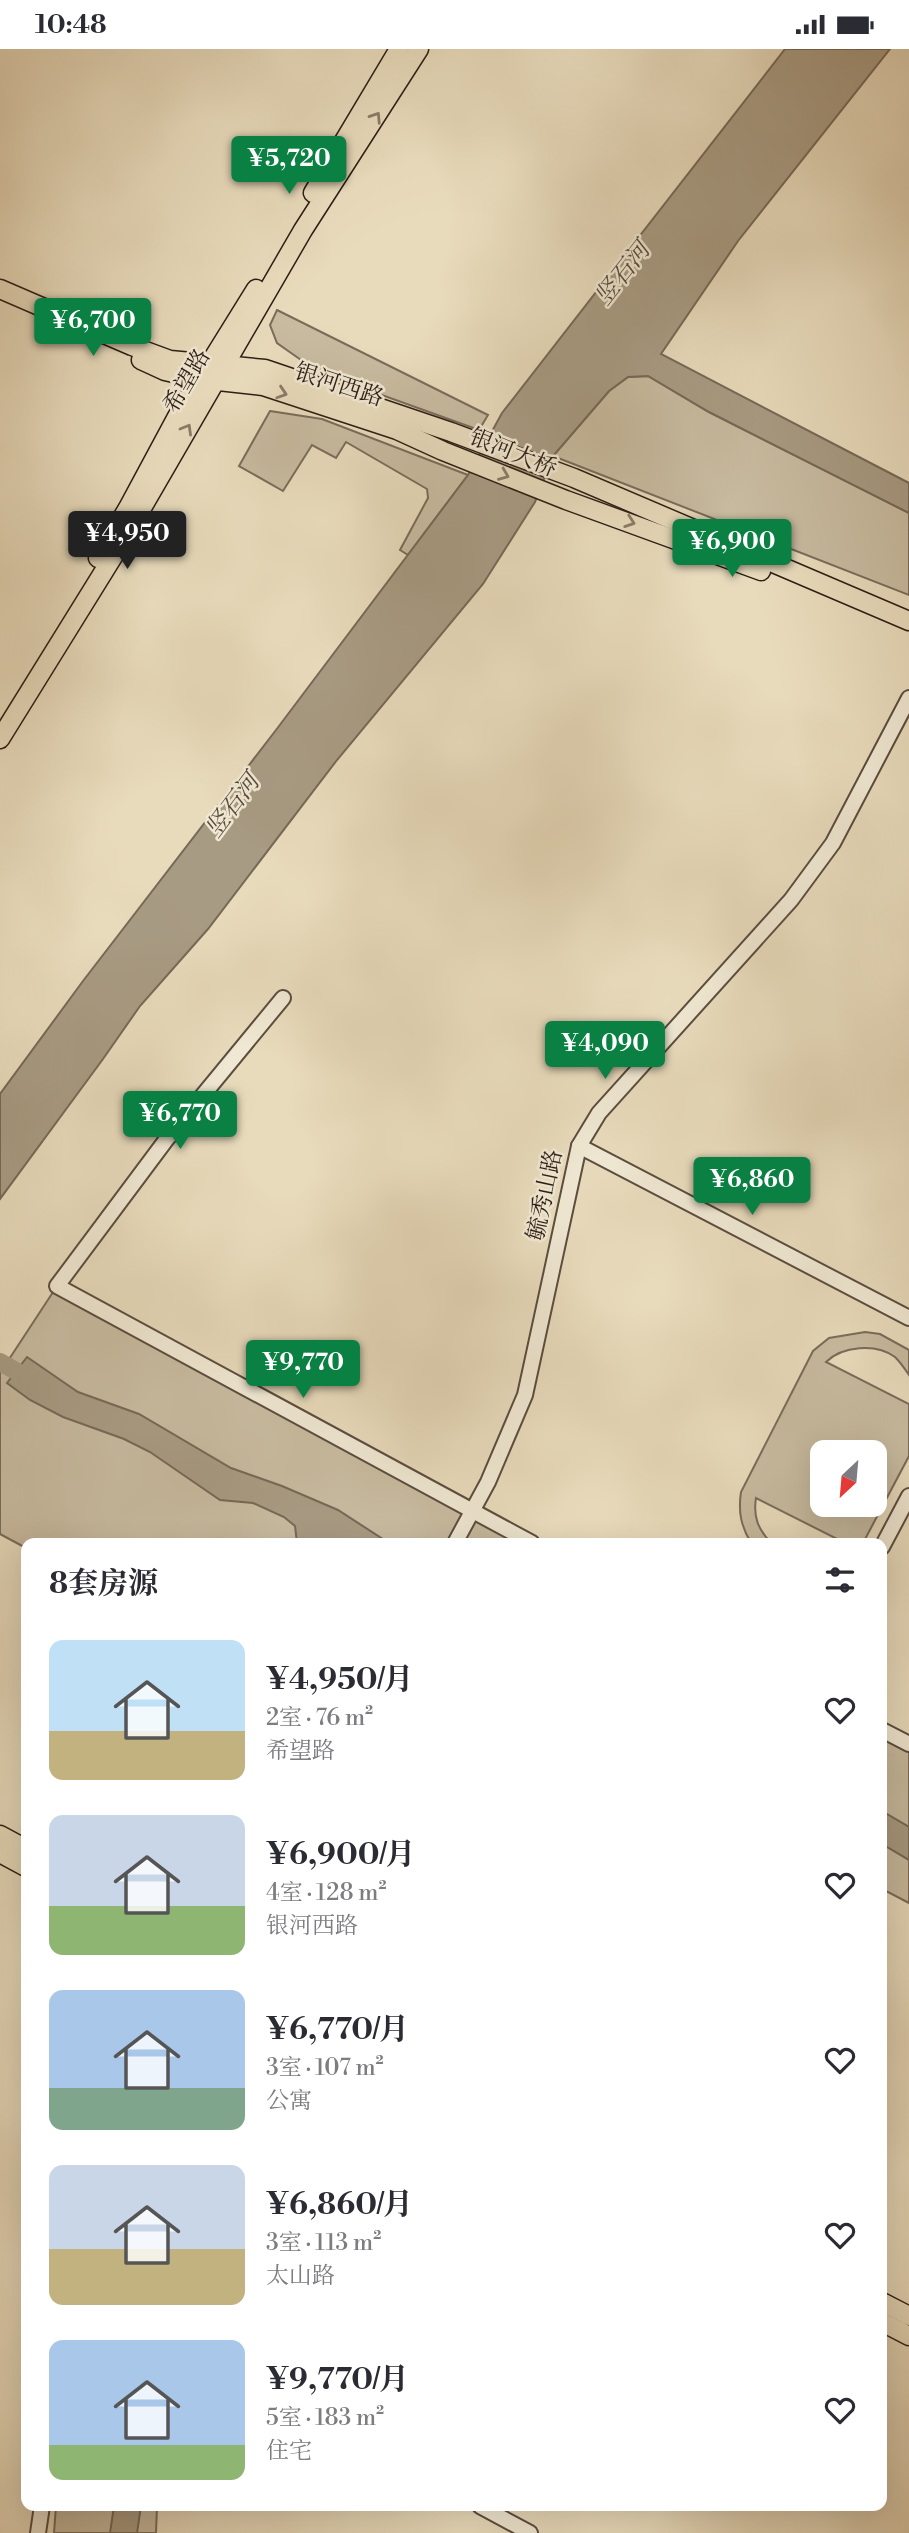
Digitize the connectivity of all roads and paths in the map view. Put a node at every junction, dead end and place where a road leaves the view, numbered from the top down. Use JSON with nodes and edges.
{"nodes":[{"id":1,"x":403,"y":52,"type":"edge"},
{"id":2,"x":0,"y":289,"type":"edge"},
{"id":3,"x":0,"y":297,"type":"edge"},
{"id":4,"x":218,"y":363,"type":"junction"},
{"id":5,"x":208,"y":379,"type":"junction"},
{"id":6,"x":452,"y":432,"type":"joint"},
{"id":7,"x":443,"y":451,"type":"joint"},
{"id":8,"x":909,"y":621,"type":"edge"},
{"id":9,"x":909,"y":630,"type":"edge"},
{"id":10,"x":909,"y":698,"type":"edge"},
{"id":11,"x":0,"y":719,"type":"edge"},
{"id":12,"x":0,"y":739,"type":"edge"},
{"id":13,"x":282,"y":998,"type":"dead end"},
{"id":14,"x":579,"y":1146,"type":"junction"},
{"id":15,"x":909,"y":1318,"type":"edge"},
{"id":16,"x":909,"y":1496,"type":"edge"},
{"id":17,"x":473,"y":1512,"type":"junction"},
{"id":18,"x":458,"y":1538,"type":"edge"},
{"id":19,"x":522,"y":1538,"type":"edge"},
{"id":20,"x":887,"y":1538,"type":"edge"},
{"id":21,"x":887,"y":1733,"type":"edge"},
{"id":22,"x":909,"y":1744,"type":"edge"},
{"id":23,"x":0,"y":1835,"type":"edge"},
{"id":24,"x":21,"y":1846,"type":"edge"},
{"id":25,"x":0,"y":1853,"type":"edge"},
{"id":26,"x":21,"y":1864,"type":"edge"},
{"id":27,"x":887,"y":2305,"type":"edge"},
{"id":28,"x":909,"y":2316,"type":"edge"},
{"id":29,"x":887,"y":2325,"type":"edge"},
{"id":30,"x":909,"y":2336,"type":"edge"},
{"id":31,"x":41,"y":2511,"type":"edge"},
{"id":32,"x":489,"y":2511,"type":"edge"},
{"id":33,"x":38,"y":2533,"type":"edge"},
{"id":34,"x":530,"y":2533,"type":"edge"}],
"edges":[{"from":1,"to":4,"type":"main road","name":"希望路"},
{"from":2,"to":4,"type":"main road","name":"银河西路"},
{"from":3,"to":5,"type":"main road","name":"银河西路"},
{"from":4,"to":5,"type":"main road","name":"希望路"},
{"from":4,"to":6,"type":"main road","name":"银河西路"},
{"from":5,"to":7,"type":"main road","name":"银河西路","one_way":true},
{"from":5,"to":11,"type":"main road","name":"希望路"},
{"from":12,"to":5,"type":"main road","name":"希望路","one_way":true},
{"from":6,"to":8,"type":"main road","name":"银河大桥"},
{"from":7,"to":9,"type":"main road","name":"银河大桥","one_way":true},
{"from":10,"to":14,"type":"street","name":"毓秀山路"},
{"from":13,"to":17,"type":"street"},
{"from":14,"to":15,"type":"street"},
{"from":14,"to":17,"type":"street","name":"毓秀山路"},
{"from":16,"to":20,"type":"street"},
{"from":17,"to":18,"type":"street","name":"毓秀山路"},
{"from":17,"to":19,"type":"street"},
{"from":21,"to":22,"type":"street"},
{"from":23,"to":24,"type":"main road"},
{"from":25,"to":26,"type":"main road"},
{"from":27,"to":28,"type":"main road"},
{"from":29,"to":30,"type":"main road"},
{"from":31,"to":33,"type":"street"},
{"from":32,"to":34,"type":"street"}]}
